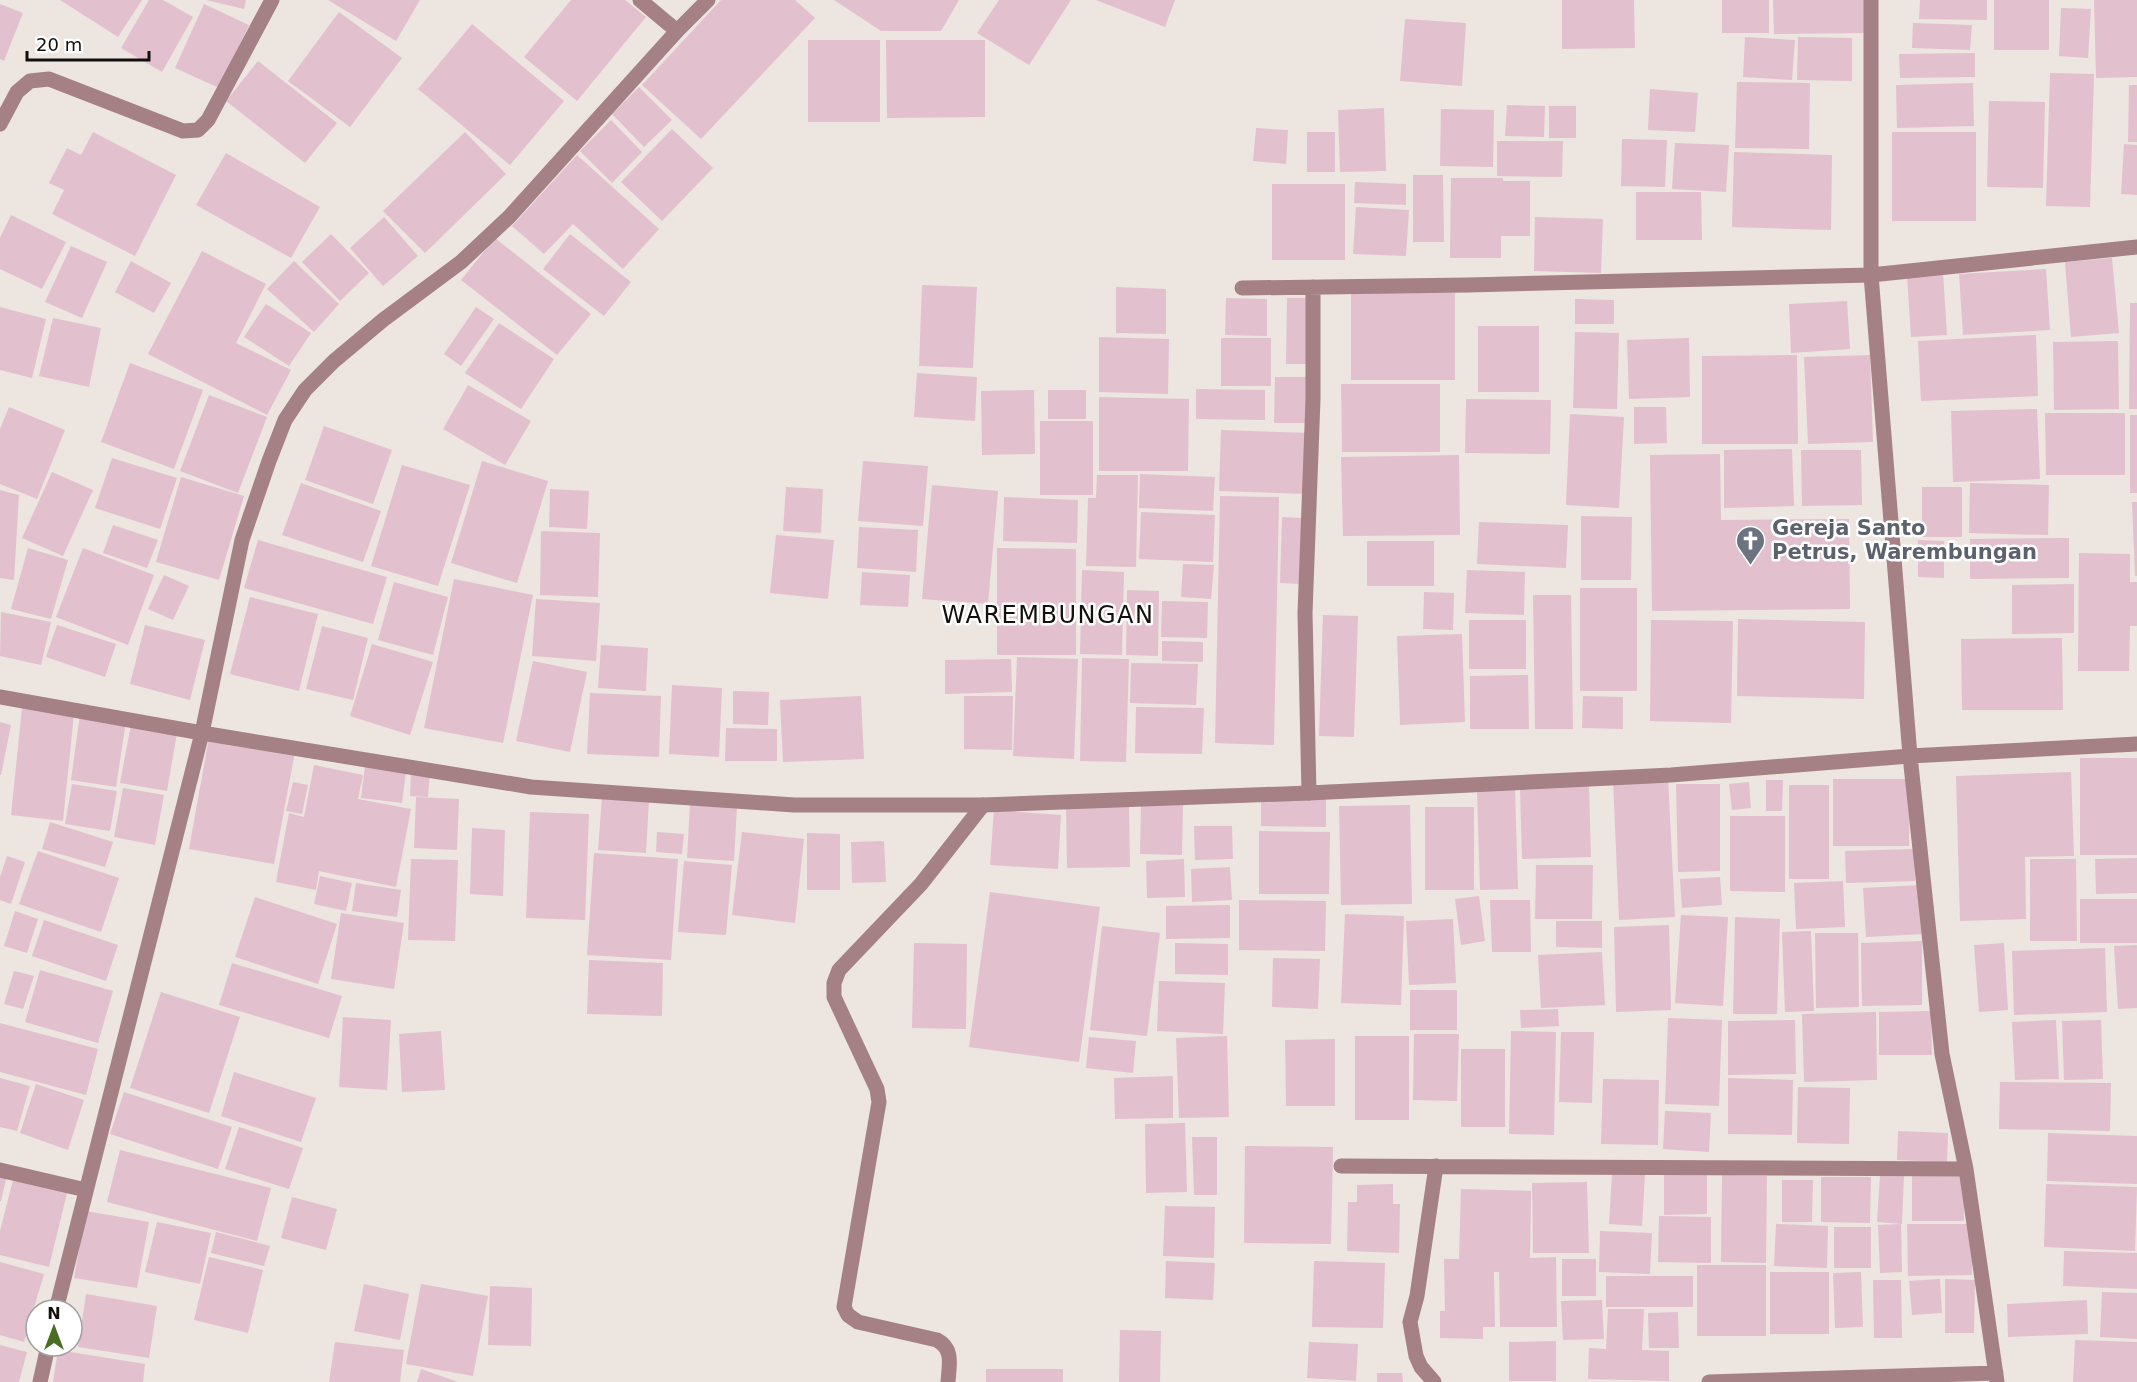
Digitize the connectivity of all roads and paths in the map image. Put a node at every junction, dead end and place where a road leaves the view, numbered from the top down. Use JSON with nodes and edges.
{"nodes":[{"id":1,"x":272,"y":0,"type":"edge"},
{"id":2,"x":640,"y":0,"type":"edge"},
{"id":3,"x":708,"y":0,"type":"edge"},
{"id":4,"x":1871,"y":0,"type":"edge"},
{"id":5,"x":677,"y":31,"type":"junction"},
{"id":6,"x":0,"y":124,"type":"edge"},
{"id":7,"x":2137,"y":247,"type":"edge"},
{"id":8,"x":1871,"y":275,"type":"junction"},
{"id":9,"x":1313,"y":287,"type":"junction"},
{"id":10,"x":1242,"y":288,"type":"dead end"},
{"id":11,"x":0,"y":697,"type":"edge"},
{"id":12,"x":202,"y":733,"type":"junction"},
{"id":13,"x":2137,"y":744,"type":"edge"},
{"id":14,"x":1910,"y":756,"type":"junction"},
{"id":15,"x":1310,"y":793,"type":"junction"},
{"id":16,"x":983,"y":805,"type":"junction"},
{"id":17,"x":1341,"y":1166,"type":"dead end"},
{"id":18,"x":1436,"y":1166,"type":"junction"},
{"id":19,"x":1966,"y":1169,"type":"junction"},
{"id":20,"x":0,"y":1170,"type":"edge"},
{"id":21,"x":87,"y":1190,"type":"junction"},
{"id":22,"x":59,"y":1298,"type":"edge"},
{"id":23,"x":45,"y":1358,"type":"edge"},
{"id":24,"x":1996,"y":1377,"type":"edge"},
{"id":25,"x":40,"y":1382,"type":"edge"},
{"id":26,"x":948,"y":1382,"type":"edge"},
{"id":27,"x":1434,"y":1382,"type":"edge"},
{"id":28,"x":1709,"y":1382,"type":"edge"}],
"edges":[{"from":1,"to":6,"type":"street"},
{"from":2,"to":5,"type":"street"},
{"from":3,"to":5,"type":"street"},
{"from":4,"to":8,"type":"street"},
{"from":5,"to":12,"type":"street"},
{"from":7,"to":8,"type":"street"},
{"from":8,"to":9,"type":"street"},
{"from":8,"to":14,"type":"street"},
{"from":9,"to":10,"type":"street"},
{"from":9,"to":15,"type":"street"},
{"from":11,"to":12,"type":"street"},
{"from":12,"to":16,"type":"street"},
{"from":12,"to":21,"type":"street"},
{"from":13,"to":14,"type":"street"},
{"from":14,"to":15,"type":"street"},
{"from":14,"to":19,"type":"street"},
{"from":15,"to":16,"type":"street"},
{"from":16,"to":26,"type":"street"},
{"from":17,"to":18,"type":"street"},
{"from":18,"to":19,"type":"street"},
{"from":18,"to":27,"type":"street"},
{"from":19,"to":24,"type":"street"},
{"from":20,"to":21,"type":"street"},
{"from":21,"to":22,"type":"street"},
{"from":23,"to":25,"type":"street"},
{"from":24,"to":28,"type":"street"}]}
